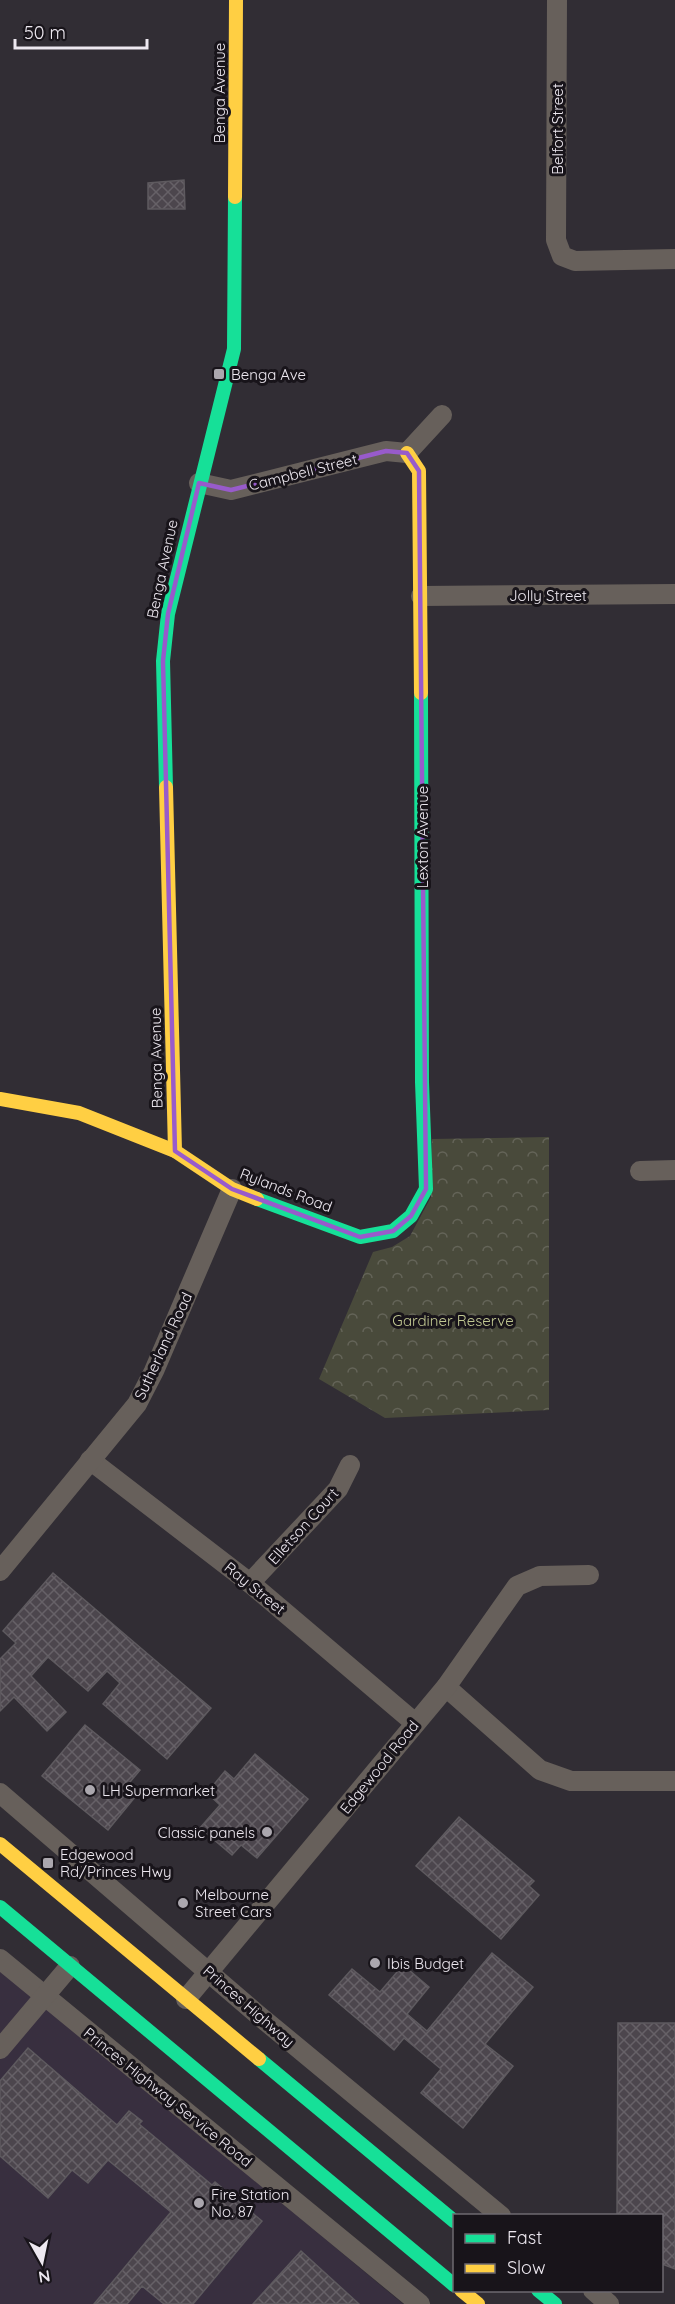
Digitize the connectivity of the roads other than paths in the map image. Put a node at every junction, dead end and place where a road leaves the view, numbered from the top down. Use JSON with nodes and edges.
{"nodes":[{"id":1,"x":236,"y":0,"type":"edge"},
{"id":2,"x":557,"y":0,"type":"edge"},
{"id":3,"x":675,"y":259,"type":"edge"},
{"id":4,"x":442,"y":415,"type":"dead end"},
{"id":5,"x":407,"y":453,"type":"junction"},
{"id":6,"x":199,"y":483,"type":"junction"},
{"id":7,"x":675,"y":594,"type":"edge"},
{"id":8,"x":421,"y":596,"type":"junction"},
{"id":9,"x":0,"y":1099,"type":"edge"},
{"id":10,"x":175,"y":1151,"type":"junction"},
{"id":11,"x":675,"y":1170,"type":"edge"},
{"id":12,"x":640,"y":1171,"type":"dead end"},
{"id":13,"x":232,"y":1188,"type":"junction"},
{"id":14,"x":360,"y":1237,"type":"joint"},
{"id":15,"x":90,"y":1460,"type":"junction"},
{"id":16,"x":350,"y":1465,"type":"dead end"},
{"id":17,"x":0,"y":1571,"type":"edge"},
{"id":18,"x":588,"y":1575,"type":"dead end"},
{"id":19,"x":250,"y":1583,"type":"junction"},
{"id":20,"x":446,"y":1687,"type":"junction"},
{"id":21,"x":415,"y":1723,"type":"junction"},
{"id":22,"x":675,"y":1781,"type":"edge"},
{"id":23,"x":0,"y":1792,"type":"edge"},
{"id":24,"x":0,"y":1844,"type":"edge"},
{"id":25,"x":0,"y":1906,"type":"edge"},
{"id":26,"x":0,"y":1959,"type":"edge"},
{"id":27,"x":70,"y":1966,"type":"junction"},
{"id":28,"x":209,"y":1972,"type":"junction"},
{"id":29,"x":44,"y":1995,"type":"junction"},
{"id":30,"x":186,"y":1999,"type":"junction"},
{"id":31,"x":0,"y":2049,"type":"edge"},
{"id":32,"x":356,"y":2097,"type":"junction"},
{"id":33,"x":312,"y":2104,"type":"junction"},
{"id":34,"x":499,"y":2214,"type":"edge"},
{"id":35,"x":453,"y":2220,"type":"edge"},
{"id":36,"x":453,"y":2284,"type":"edge"},
{"id":37,"x":463,"y":2292,"type":"edge"},
{"id":38,"x":540,"y":2292,"type":"edge"},
{"id":39,"x":595,"y":2292,"type":"edge"},
{"id":40,"x":420,"y":2304,"type":"edge"},
{"id":41,"x":478,"y":2304,"type":"edge"},
{"id":42,"x":555,"y":2304,"type":"edge"},
{"id":43,"x":609,"y":2304,"type":"edge"}],
"edges":[{"from":1,"to":6,"type":"main road","name":"Benga Avenue"},
{"from":2,"to":3,"type":"street","name":"Belfort Street"},
{"from":4,"to":5,"type":"street"},
{"from":5,"to":6,"type":"street","name":"Campbell Street"},
{"from":5,"to":8,"type":"main road","name":"Lexton Avenue"},
{"from":6,"to":10,"type":"main road","name":"Benga Avenue"},
{"from":7,"to":8,"type":"street","name":"Jolly Street"},
{"from":8,"to":14,"type":"main road","name":"Lexton Avenue"},
{"from":9,"to":10,"type":"main road","name":"Rylands Road"},
{"from":10,"to":13,"type":"main road","name":"Rylands Road"},
{"from":11,"to":12,"type":"street"},
{"from":13,"to":14,"type":"main road","name":"Rylands Road"},
{"from":13,"to":15,"type":"street","name":"Sutherland Road"},
{"from":15,"to":17,"type":"street","name":"Sutherland Road"},
{"from":15,"to":19,"type":"street","name":"Ray Street"},
{"from":16,"to":19,"type":"street","name":"Elletson Court"},
{"from":18,"to":20,"type":"street","name":"Edgewood Road"},
{"from":19,"to":21,"type":"street","name":"Ray Street"},
{"from":20,"to":21,"type":"street","name":"Edgewood Road"},
{"from":20,"to":22,"type":"street"},
{"from":21,"to":28,"type":"street","name":"Edgewood Road"},
{"from":23,"to":28,"type":"street","name":"Princes Highway"},
{"from":24,"to":30,"type":"main road"},
{"from":25,"to":27,"type":"main road"},
{"from":26,"to":29,"type":"street","name":"Princes Highway Service Road"},
{"from":27,"to":29,"type":"street"},
{"from":27,"to":36,"type":"main road"},
{"from":28,"to":30,"type":"street","name":"Edgewood Road"},
{"from":28,"to":32,"type":"street","name":"Princes Highway"},
{"from":29,"to":31,"type":"street"},
{"from":29,"to":40,"type":"street","name":"Princes Highway Service Road"},
{"from":30,"to":33,"type":"main road"},
{"from":32,"to":33,"type":"street"},
{"from":32,"to":34,"type":"street","name":"Princes Highway"},
{"from":33,"to":35,"type":"main road"},
{"from":37,"to":41,"type":"main road"},
{"from":38,"to":42,"type":"main road"},
{"from":39,"to":43,"type":"street"}]}
